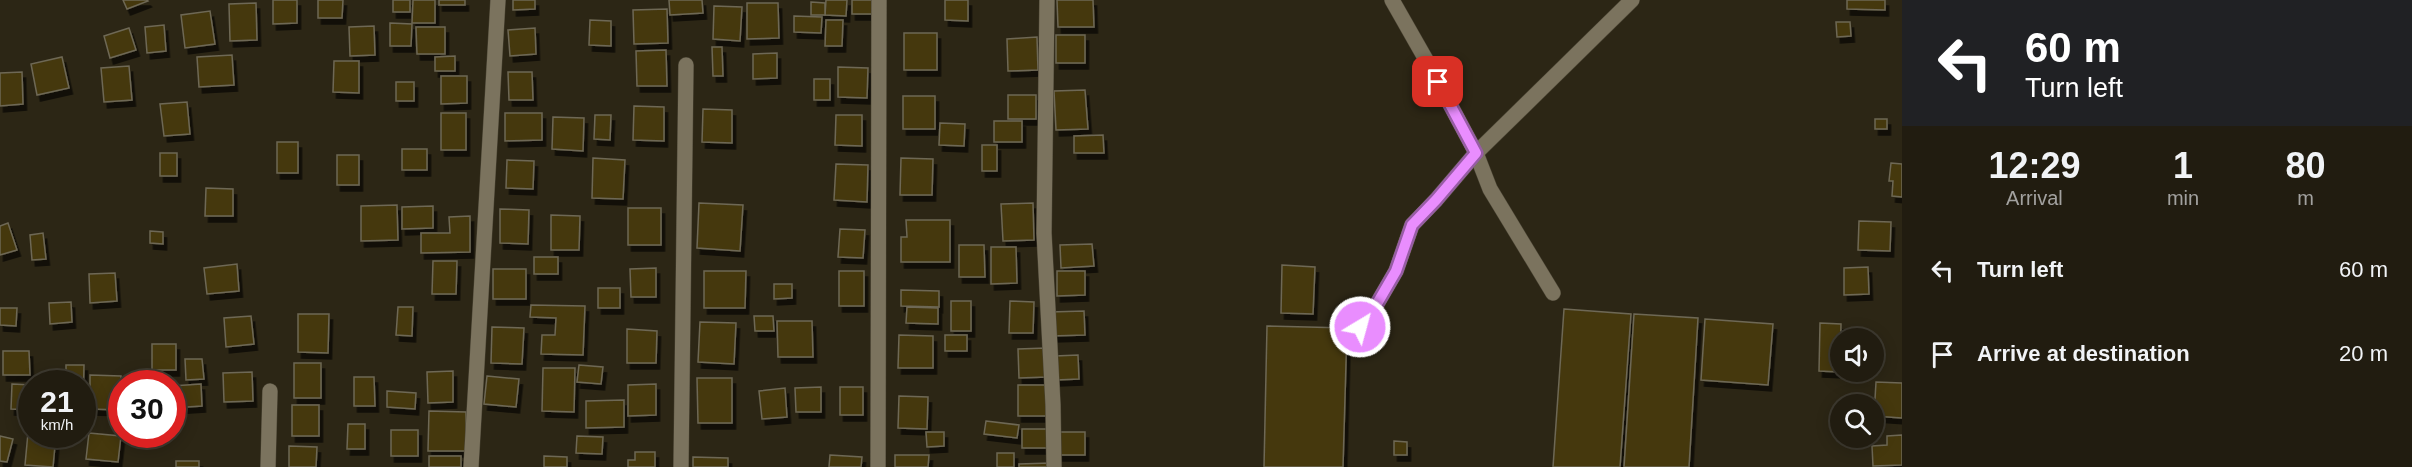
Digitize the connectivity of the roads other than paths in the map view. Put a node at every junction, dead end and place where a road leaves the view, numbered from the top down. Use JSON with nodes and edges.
{"nodes":[{"id":1,"x":498,"y":0,"type":"edge"},
{"id":2,"x":879,"y":0,"type":"edge"},
{"id":3,"x":1047,"y":0,"type":"edge"},
{"id":4,"x":1392,"y":0,"type":"edge"},
{"id":5,"x":1632,"y":0,"type":"edge"},
{"id":6,"x":686,"y":65,"type":"dead end"},
{"id":7,"x":1476,"y":153,"type":"junction"},
{"id":8,"x":1553,"y":293,"type":"dead end"},
{"id":9,"x":1360,"y":327,"type":"dead end"},
{"id":10,"x":270,"y":391,"type":"dead end"},
{"id":11,"x":268,"y":467,"type":"edge"},
{"id":12,"x":471,"y":467,"type":"edge"},
{"id":13,"x":681,"y":467,"type":"edge"},
{"id":14,"x":878,"y":467,"type":"edge"},
{"id":15,"x":1054,"y":467,"type":"edge"}],
"edges":[{"from":1,"to":12,"type":"street"},
{"from":2,"to":14,"type":"street"},
{"from":3,"to":15,"type":"street"},
{"from":4,"to":7,"type":"street"},
{"from":5,"to":7,"type":"street"},
{"from":6,"to":13,"type":"street"},
{"from":7,"to":8,"type":"street"},
{"from":7,"to":9,"type":"street"},
{"from":10,"to":11,"type":"street"}]}
